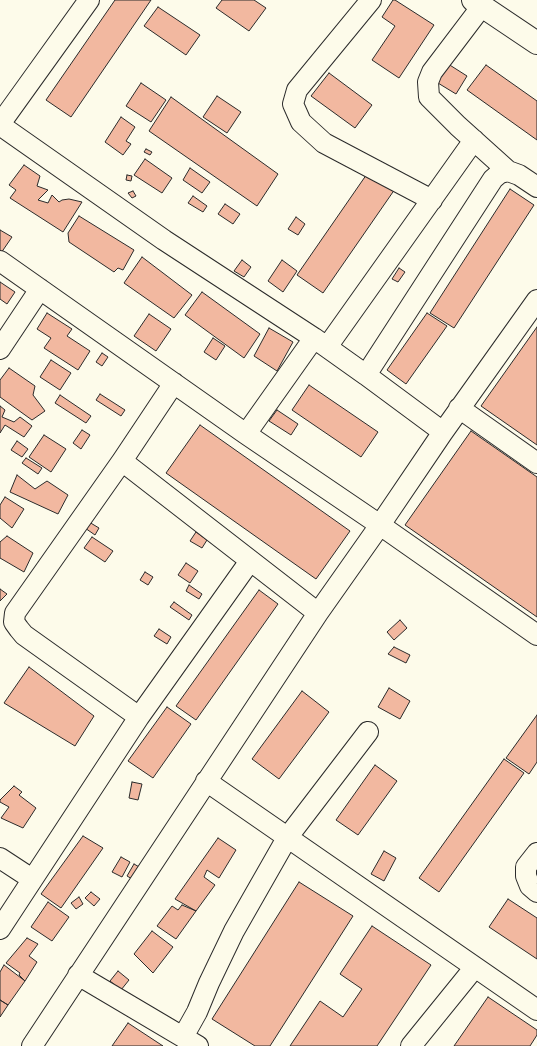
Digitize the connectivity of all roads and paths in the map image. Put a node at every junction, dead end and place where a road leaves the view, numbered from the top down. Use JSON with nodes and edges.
{"nodes":[{"id":1,"x":89,"y":0,"type":"edge"},
{"id":2,"x":371,"y":0,"type":"edge"},
{"id":3,"x":478,"y":3,"type":"edge"},
{"id":4,"x":537,"y":43,"type":"edge"},
{"id":5,"x":0,"y":125,"type":"edge"},
{"id":6,"x":474,"y":140,"type":"junction"},
{"id":7,"x":508,"y":171,"type":"junction"},
{"id":8,"x":537,"y":187,"type":"edge"},
{"id":9,"x":432,"y":200,"type":"junction"},
{"id":10,"x":0,"y":262,"type":"edge"},
{"id":11,"x":40,"y":289,"type":"junction"},
{"id":12,"x":537,"y":300,"type":"edge"},
{"id":13,"x":321,"y":342,"type":"junction"},
{"id":14,"x":0,"y":349,"type":"edge"},
{"id":15,"x":366,"y":375,"type":"junction"},
{"id":16,"x":174,"y":383,"type":"junction"},
{"id":17,"x":459,"y":408,"type":"junction"},
{"id":18,"x":443,"y":432,"type":"junction"},
{"id":19,"x":246,"y":434,"type":"junction"},
{"id":20,"x":122,"y":461,"type":"junction"},
{"id":21,"x":537,"y":464,"type":"edge"},
{"id":22,"x":380,"y":525,"type":"junction"},
{"id":23,"x":250,"y":561,"type":"junction"},
{"id":24,"x":318,"y":613,"type":"junction"},
{"id":25,"x":537,"y":635,"type":"edge"},
{"id":26,"x":139,"y":717,"type":"junction"},
{"id":27,"x":368,"y":732,"type":"dead end"},
{"id":28,"x":206,"y":782,"type":"junction"},
{"id":29,"x":287,"y":838,"type":"junction"},
{"id":30,"x":537,"y":853,"type":"edge"},
{"id":31,"x":0,"y":858,"type":"edge"},
{"id":32,"x":32,"y":879,"type":"junction"},
{"id":33,"x":537,"y":892,"type":"edge"},
{"id":34,"x":0,"y":929,"type":"edge"},
{"id":35,"x":475,"y":967,"type":"junction"},
{"id":36,"x":78,"y":975,"type":"junction"},
{"id":37,"x":537,"y":1010,"type":"edge"},
{"id":38,"x":191,"y":1041,"type":"edge"},
{"id":39,"x":32,"y":1046,"type":"edge"},
{"id":40,"x":411,"y":1046,"type":"edge"}],
"edges":[{"from":1,"to":5,"type":"street"},
{"from":2,"to":9,"type":"street"},
{"from":3,"to":4,"type":"main road"},
{"from":3,"to":6,"type":"street"},
{"from":5,"to":13,"type":"street"},
{"from":6,"to":7,"type":"street"},
{"from":6,"to":9,"type":"street"},
{"from":7,"to":8,"type":"street"},
{"from":7,"to":15,"type":"street"},
{"from":9,"to":13,"type":"street"},
{"from":10,"to":11,"type":"street"},
{"from":11,"to":14,"type":"street"},
{"from":11,"to":16,"type":"street"},
{"from":12,"to":17,"type":"street"},
{"from":13,"to":15,"type":"street"},
{"from":13,"to":19,"type":"street"},
{"from":15,"to":18,"type":"street"},
{"from":16,"to":19,"type":"street"},
{"from":16,"to":20,"type":"street"},
{"from":17,"to":18,"type":"street"},
{"from":17,"to":21,"type":"street"},
{"from":18,"to":22,"type":"street"},
{"from":19,"to":22,"type":"street"},
{"from":20,"to":23,"type":"street"},
{"from":20,"to":26,"type":"street"},
{"from":22,"to":24,"type":"street"},
{"from":22,"to":25,"type":"street"},
{"from":23,"to":24,"type":"street"},
{"from":23,"to":26,"type":"street"},
{"from":24,"to":28,"type":"street"},
{"from":26,"to":32,"type":"street"},
{"from":27,"to":29,"type":"street"},
{"from":28,"to":29,"type":"street"},
{"from":28,"to":36,"type":"street"},
{"from":29,"to":35,"type":"street"},
{"from":29,"to":38,"type":"street"},
{"from":30,"to":33,"type":"street"},
{"from":31,"to":32,"type":"street"},
{"from":32,"to":34,"type":"street"},
{"from":35,"to":37,"type":"street"},
{"from":35,"to":40,"type":"street"},
{"from":36,"to":38,"type":"street"},
{"from":36,"to":39,"type":"street"}]}
